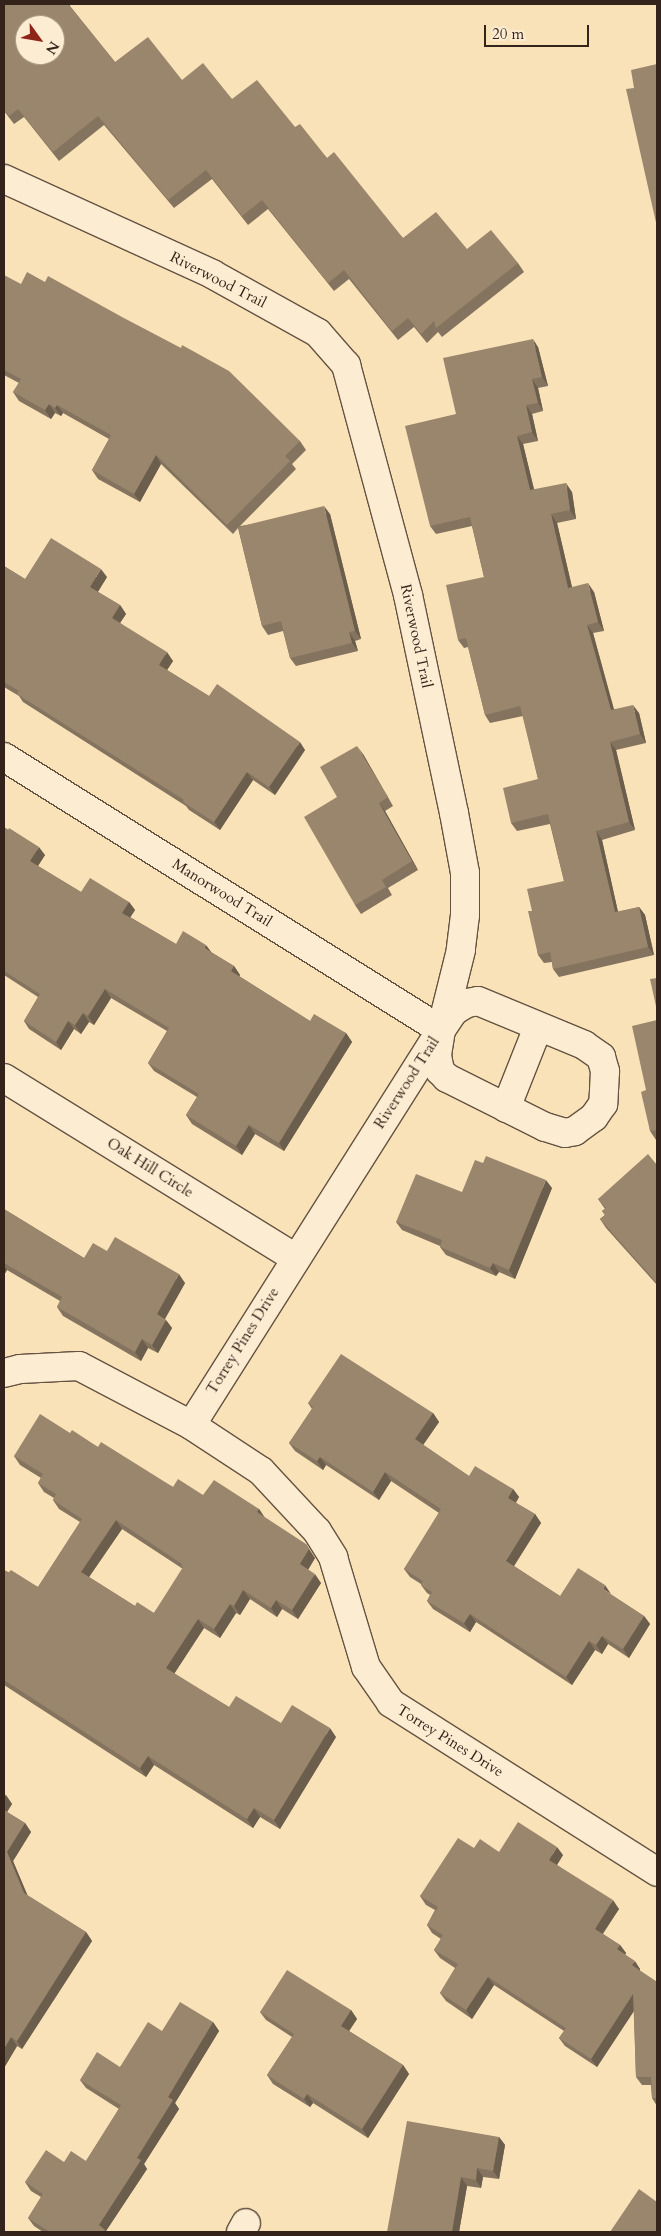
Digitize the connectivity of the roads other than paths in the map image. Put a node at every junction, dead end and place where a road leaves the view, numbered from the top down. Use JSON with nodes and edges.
{"nodes":[{"id":1,"x":4,"y":179,"type":"edge"},
{"id":2,"x":4,"y":757,"type":"edge"},
{"id":3,"x":538,"y":1027,"type":"junction"},
{"id":4,"x":441,"y":1030,"type":"junction"},
{"id":5,"x":4,"y":1078,"type":"edge"},
{"id":6,"x":506,"y":1108,"type":"junction"},
{"id":7,"x":296,"y":1258,"type":"junction"},
{"id":8,"x":4,"y":1373,"type":"edge"},
{"id":9,"x":191,"y":1425,"type":"junction"},
{"id":10,"x":657,"y":1872,"type":"edge"}],
"edges":[{"from":1,"to":4,"type":"street","name":"Riverwood Trail"},
{"from":2,"to":4,"type":"street","name":"Manorwood Trail"},
{"from":3,"to":4,"type":"street"},
{"from":3,"to":6,"type":"street"},
{"from":3,"to":6,"type":"street"},
{"from":4,"to":6,"type":"street"},
{"from":4,"to":7,"type":"street","name":"Riverwood Trail"},
{"from":5,"to":7,"type":"street","name":"Oak Hill Circle"},
{"from":7,"to":9,"type":"street","name":"Torrey Pines Drive"},
{"from":8,"to":9,"type":"street","name":"Torrey Pines Drive"},
{"from":9,"to":10,"type":"street","name":"Torrey Pines Drive"}]}
